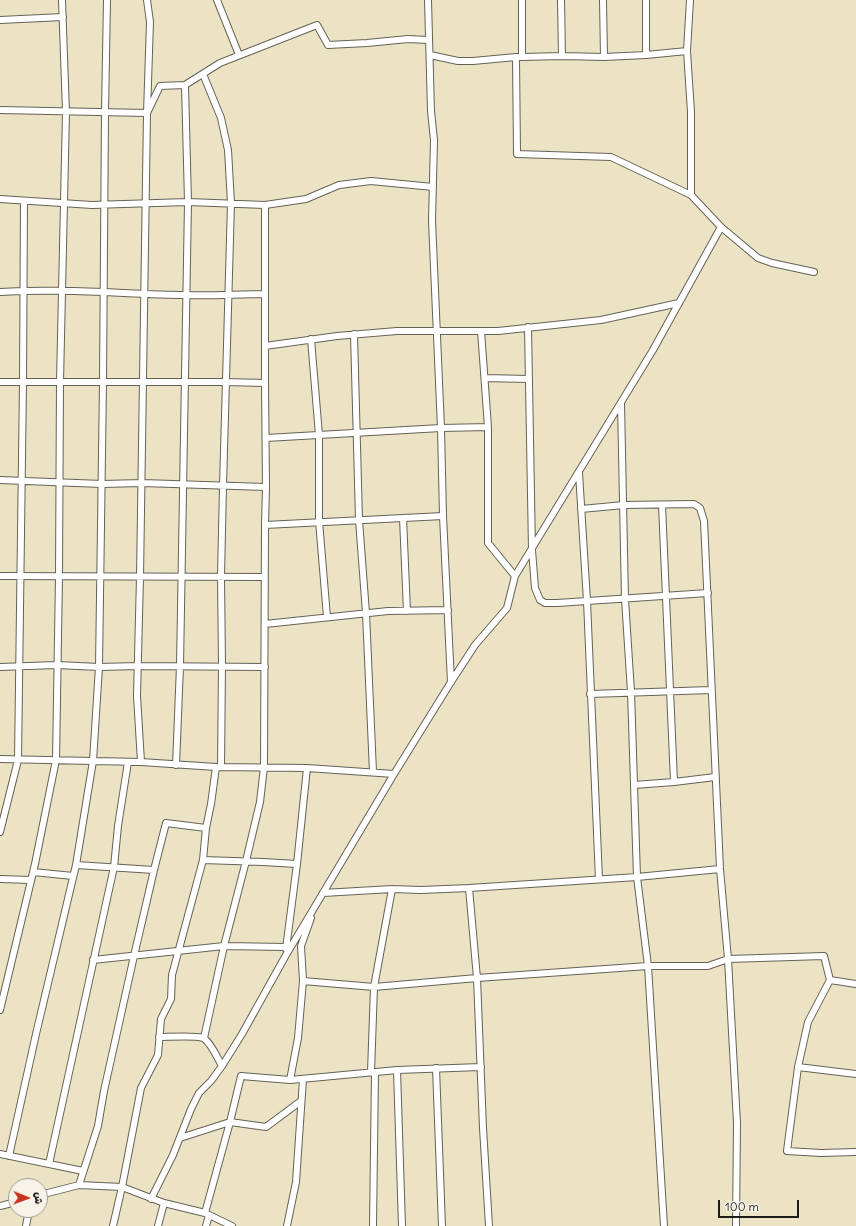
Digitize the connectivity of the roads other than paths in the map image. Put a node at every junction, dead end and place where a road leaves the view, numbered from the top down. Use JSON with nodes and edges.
{"nodes":[{"id":1,"x":62,"y":0,"type":"edge"},
{"id":2,"x":107,"y":0,"type":"edge"},
{"id":3,"x":147,"y":0,"type":"edge"},
{"id":4,"x":217,"y":0,"type":"edge"},
{"id":5,"x":428,"y":0,"type":"edge"},
{"id":6,"x":522,"y":0,"type":"edge"},
{"id":7,"x":561,"y":0,"type":"edge"},
{"id":8,"x":602,"y":0,"type":"edge"},
{"id":9,"x":646,"y":0,"type":"edge"},
{"id":10,"x":690,"y":0,"type":"edge"},
{"id":11,"x":63,"y":17,"type":"junction"},
{"id":12,"x":0,"y":20,"type":"edge"},
{"id":13,"x":429,"y":40,"type":"junction"},
{"id":14,"x":687,"y":51,"type":"junction"},
{"id":15,"x":239,"y":55,"type":"junction"},
{"id":16,"x":430,"y":55,"type":"junction"},
{"id":17,"x":646,"y":55,"type":"junction"},
{"id":18,"x":562,"y":56,"type":"junction"},
{"id":19,"x":519,"y":57,"type":"junction"},
{"id":20,"x":604,"y":57,"type":"junction"},
{"id":21,"x":203,"y":74,"type":"junction"},
{"id":22,"x":185,"y":85,"type":"junction"},
{"id":23,"x":0,"y":110,"type":"edge"},
{"id":24,"x":66,"y":112,"type":"junction"},
{"id":25,"x":104,"y":112,"type":"junction"},
{"id":26,"x":146,"y":113,"type":"junction"},
{"id":27,"x":433,"y":187,"type":"junction"},
{"id":28,"x":691,"y":195,"type":"junction"},
{"id":29,"x":0,"y":199,"type":"edge"},
{"id":30,"x":24,"y":201,"type":"junction"},
{"id":31,"x":188,"y":202,"type":"junction"},
{"id":32,"x":64,"y":203,"type":"junction"},
{"id":33,"x":145,"y":204,"type":"junction"},
{"id":34,"x":231,"y":204,"type":"junction"},
{"id":35,"x":105,"y":205,"type":"junction"},
{"id":36,"x":265,"y":205,"type":"junction"},
{"id":37,"x":721,"y":227,"type":"junction"},
{"id":38,"x":814,"y":272,"type":"dead end"},
{"id":39,"x":23,"y":290,"type":"junction"},
{"id":40,"x":63,"y":291,"type":"junction"},
{"id":41,"x":0,"y":292,"type":"edge"},
{"id":42,"x":104,"y":292,"type":"junction"},
{"id":43,"x":144,"y":293,"type":"junction"},
{"id":44,"x":228,"y":294,"type":"junction"},
{"id":45,"x":265,"y":294,"type":"junction"},
{"id":46,"x":186,"y":295,"type":"junction"},
{"id":47,"x":679,"y":303,"type":"junction"},
{"id":48,"x":528,"y":328,"type":"junction"},
{"id":49,"x":437,"y":331,"type":"junction"},
{"id":50,"x":482,"y":331,"type":"junction"},
{"id":51,"x":354,"y":334,"type":"junction"},
{"id":52,"x":311,"y":339,"type":"junction"},
{"id":53,"x":265,"y":346,"type":"junction"},
{"id":54,"x":485,"y":378,"type":"junction"},
{"id":55,"x":529,"y":379,"type":"junction"},
{"id":56,"x":0,"y":382,"type":"edge"},
{"id":57,"x":23,"y":382,"type":"junction"},
{"id":58,"x":60,"y":382,"type":"junction"},
{"id":59,"x":103,"y":382,"type":"junction"},
{"id":60,"x":143,"y":382,"type":"junction"},
{"id":61,"x":185,"y":382,"type":"junction"},
{"id":62,"x":225,"y":382,"type":"junction"},
{"id":63,"x":265,"y":383,"type":"junction"},
{"id":64,"x":621,"y":403,"type":"junction"},
{"id":65,"x":488,"y":427,"type":"junction"},
{"id":66,"x":441,"y":428,"type":"junction"},
{"id":67,"x":357,"y":433,"type":"junction"},
{"id":68,"x":319,"y":435,"type":"junction"},
{"id":69,"x":266,"y":438,"type":"junction"},
{"id":70,"x":579,"y":473,"type":"junction"},
{"id":71,"x":0,"y":480,"type":"edge"},
{"id":72,"x":21,"y":481,"type":"junction"},
{"id":73,"x":59,"y":483,"type":"junction"},
{"id":74,"x":142,"y":483,"type":"junction"},
{"id":75,"x":102,"y":484,"type":"junction"},
{"id":76,"x":183,"y":484,"type":"junction"},
{"id":77,"x":222,"y":486,"type":"junction"},
{"id":78,"x":266,"y":487,"type":"junction"},
{"id":79,"x":624,"y":505,"type":"junction"},
{"id":80,"x":662,"y":505,"type":"junction"},
{"id":81,"x":581,"y":509,"type":"junction"},
{"id":82,"x":443,"y":516,"type":"junction"},
{"id":83,"x":403,"y":518,"type":"junction"},
{"id":84,"x":359,"y":520,"type":"junction"},
{"id":85,"x":319,"y":522,"type":"junction"},
{"id":86,"x":265,"y":524,"type":"junction"},
{"id":87,"x":532,"y":550,"type":"junction"},
{"id":88,"x":0,"y":576,"type":"edge"},
{"id":89,"x":20,"y":576,"type":"junction"},
{"id":90,"x":59,"y":576,"type":"junction"},
{"id":91,"x":100,"y":576,"type":"junction"},
{"id":92,"x":221,"y":576,"type":"junction"},
{"id":93,"x":515,"y":576,"type":"junction"},
{"id":94,"x":140,"y":577,"type":"junction"},
{"id":95,"x":181,"y":578,"type":"junction"},
{"id":96,"x":264,"y":578,"type":"junction"},
{"id":97,"x":708,"y":593,"type":"junction"},
{"id":98,"x":666,"y":596,"type":"junction"},
{"id":99,"x":625,"y":599,"type":"junction"},
{"id":100,"x":587,"y":601,"type":"junction"},
{"id":101,"x":448,"y":610,"type":"junction"},
{"id":102,"x":407,"y":611,"type":"junction"},
{"id":103,"x":366,"y":613,"type":"junction"},
{"id":104,"x":327,"y":617,"type":"junction"},
{"id":105,"x":265,"y":624,"type":"junction"},
{"id":106,"x":57,"y":665,"type":"junction"},
{"id":107,"x":138,"y":666,"type":"junction"},
{"id":108,"x":180,"y":666,"type":"junction"},
{"id":109,"x":222,"y":666,"type":"junction"},
{"id":110,"x":0,"y":667,"type":"edge"},
{"id":111,"x":19,"y":667,"type":"junction"},
{"id":112,"x":99,"y":667,"type":"junction"},
{"id":113,"x":265,"y":667,"type":"junction"},
{"id":114,"x":452,"y":682,"type":"junction"},
{"id":115,"x":712,"y":690,"type":"junction"},
{"id":116,"x":670,"y":691,"type":"junction"},
{"id":117,"x":631,"y":692,"type":"junction"},
{"id":118,"x":590,"y":694,"type":"junction"},
{"id":119,"x":0,"y":759,"type":"edge"},
{"id":120,"x":18,"y":760,"type":"junction"},
{"id":121,"x":56,"y":760,"type":"junction"},
{"id":122,"x":94,"y":761,"type":"junction"},
{"id":123,"x":128,"y":762,"type":"junction"},
{"id":124,"x":141,"y":762,"type":"junction"},
{"id":125,"x":176,"y":765,"type":"junction"},
{"id":126,"x":219,"y":767,"type":"junction"},
{"id":127,"x":264,"y":767,"type":"junction"},
{"id":128,"x":307,"y":768,"type":"junction"},
{"id":129,"x":374,"y":772,"type":"junction"},
{"id":130,"x":394,"y":774,"type":"junction"},
{"id":131,"x":715,"y":777,"type":"junction"},
{"id":132,"x":674,"y":782,"type":"junction"},
{"id":133,"x":634,"y":785,"type":"junction"},
{"id":134,"x":206,"y":828,"type":"junction"},
{"id":135,"x":0,"y":832,"type":"edge"},
{"id":136,"x":202,"y":860,"type":"junction"},
{"id":137,"x":246,"y":861,"type":"junction"},
{"id":138,"x":76,"y":864,"type":"junction"},
{"id":139,"x":297,"y":864,"type":"junction"},
{"id":140,"x":114,"y":867,"type":"junction"},
{"id":141,"x":154,"y":870,"type":"junction"},
{"id":142,"x":720,"y":870,"type":"junction"},
{"id":143,"x":33,"y":872,"type":"junction"},
{"id":144,"x":73,"y":876,"type":"junction"},
{"id":145,"x":637,"y":877,"type":"junction"},
{"id":146,"x":0,"y":878,"type":"edge"},
{"id":147,"x":599,"y":879,"type":"junction"},
{"id":148,"x":31,"y":880,"type":"junction"},
{"id":149,"x":469,"y":888,"type":"junction"},
{"id":150,"x":392,"y":889,"type":"junction"},
{"id":151,"x":323,"y":893,"type":"junction"},
{"id":152,"x":316,"y":905,"type":"junction"},
{"id":153,"x":224,"y":946,"type":"junction"},
{"id":154,"x":286,"y":947,"type":"junction"},
{"id":155,"x":179,"y":951,"type":"junction"},
{"id":156,"x":286,"y":955,"type":"junction"},
{"id":157,"x":134,"y":956,"type":"junction"},
{"id":158,"x":728,"y":959,"type":"junction"},
{"id":159,"x":93,"y":960,"type":"junction"},
{"id":160,"x":648,"y":966,"type":"junction"},
{"id":161,"x":478,"y":978,"type":"junction"},
{"id":162,"x":830,"y":980,"type":"junction"},
{"id":163,"x":302,"y":981,"type":"junction"},
{"id":164,"x":856,"y":984,"type":"edge"},
{"id":165,"x":374,"y":987,"type":"junction"},
{"id":166,"x":0,"y":1010,"type":"edge"},
{"id":167,"x":159,"y":1037,"type":"junction"},
{"id":168,"x":204,"y":1038,"type":"junction"},
{"id":169,"x":222,"y":1066,"type":"junction"},
{"id":170,"x":481,"y":1067,"type":"junction"},
{"id":171,"x":798,"y":1067,"type":"junction"},
{"id":172,"x":436,"y":1068,"type":"junction"},
{"id":173,"x":397,"y":1070,"type":"junction"},
{"id":174,"x":373,"y":1072,"type":"junction"},
{"id":175,"x":856,"y":1074,"type":"edge"},
{"id":176,"x":303,"y":1079,"type":"junction"},
{"id":177,"x":290,"y":1080,"type":"junction"},
{"id":178,"x":302,"y":1101,"type":"junction"},
{"id":179,"x":230,"y":1122,"type":"junction"},
{"id":180,"x":180,"y":1138,"type":"junction"},
{"id":181,"x":856,"y":1152,"type":"edge"},
{"id":182,"x":0,"y":1154,"type":"edge"},
{"id":183,"x":9,"y":1156,"type":"junction"},
{"id":184,"x":49,"y":1164,"type":"junction"},
{"id":185,"x":83,"y":1171,"type":"junction"},
{"id":186,"x":79,"y":1185,"type":"junction"},
{"id":187,"x":122,"y":1186,"type":"junction"},
{"id":188,"x":48,"y":1193,"type":"edge"},
{"id":189,"x":152,"y":1199,"type":"junction"},
{"id":190,"x":164,"y":1203,"type":"junction"},
{"id":191,"x":207,"y":1214,"type":"junction"},
{"id":192,"x":113,"y":1226,"type":"edge"},
{"id":193,"x":158,"y":1226,"type":"edge"},
{"id":194,"x":206,"y":1226,"type":"edge"},
{"id":195,"x":232,"y":1226,"type":"edge"},
{"id":196,"x":287,"y":1226,"type":"edge"},
{"id":197,"x":373,"y":1226,"type":"edge"},
{"id":198,"x":402,"y":1226,"type":"edge"},
{"id":199,"x":442,"y":1226,"type":"edge"},
{"id":200,"x":489,"y":1226,"type":"edge"},
{"id":201,"x":664,"y":1226,"type":"edge"},
{"id":202,"x":736,"y":1226,"type":"edge"}],
"edges":[{"from":1,"to":11,"type":"street"},
{"from":2,"to":25,"type":"street"},
{"from":3,"to":26,"type":"street"},
{"from":4,"to":15,"type":"street"},
{"from":5,"to":13,"type":"street"},
{"from":6,"to":19,"type":"street"},
{"from":7,"to":18,"type":"street"},
{"from":8,"to":20,"type":"street"},
{"from":9,"to":17,"type":"street"},
{"from":10,"to":14,"type":"street"},
{"from":11,"to":12,"type":"street"},
{"from":11,"to":24,"type":"street"},
{"from":13,"to":15,"type":"street"},
{"from":13,"to":16,"type":"street"},
{"from":14,"to":17,"type":"street"},
{"from":14,"to":28,"type":"street"},
{"from":15,"to":21,"type":"street"},
{"from":16,"to":19,"type":"street"},
{"from":16,"to":27,"type":"street"},
{"from":17,"to":20,"type":"street"},
{"from":18,"to":19,"type":"street"},
{"from":18,"to":20,"type":"street"},
{"from":19,"to":28,"type":"street"},
{"from":21,"to":22,"type":"street"},
{"from":21,"to":34,"type":"street"},
{"from":22,"to":26,"type":"street"},
{"from":22,"to":31,"type":"street"},
{"from":23,"to":24,"type":"street"},
{"from":24,"to":25,"type":"street"},
{"from":24,"to":32,"type":"street"},
{"from":25,"to":26,"type":"street"},
{"from":25,"to":35,"type":"street"},
{"from":26,"to":33,"type":"street"},
{"from":27,"to":36,"type":"street"},
{"from":27,"to":49,"type":"street"},
{"from":28,"to":37,"type":"street"},
{"from":29,"to":30,"type":"street"},
{"from":30,"to":32,"type":"street"},
{"from":30,"to":39,"type":"street"},
{"from":31,"to":33,"type":"street"},
{"from":31,"to":34,"type":"street"},
{"from":31,"to":46,"type":"street"},
{"from":32,"to":35,"type":"street"},
{"from":32,"to":40,"type":"street"},
{"from":33,"to":35,"type":"street"},
{"from":33,"to":43,"type":"street"},
{"from":34,"to":36,"type":"street"},
{"from":34,"to":44,"type":"street"},
{"from":35,"to":42,"type":"street"},
{"from":36,"to":45,"type":"street"},
{"from":37,"to":38,"type":"street"},
{"from":37,"to":47,"type":"street"},
{"from":39,"to":40,"type":"street"},
{"from":39,"to":41,"type":"street"},
{"from":39,"to":57,"type":"street"},
{"from":40,"to":42,"type":"street"},
{"from":40,"to":58,"type":"street"},
{"from":42,"to":43,"type":"street"},
{"from":42,"to":59,"type":"street"},
{"from":43,"to":46,"type":"street"},
{"from":43,"to":60,"type":"street"},
{"from":44,"to":45,"type":"street"},
{"from":44,"to":46,"type":"street"},
{"from":44,"to":62,"type":"street"},
{"from":45,"to":53,"type":"street"},
{"from":46,"to":61,"type":"street"},
{"from":47,"to":48,"type":"street"},
{"from":47,"to":64,"type":"street"},
{"from":48,"to":50,"type":"street"},
{"from":48,"to":55,"type":"street"},
{"from":49,"to":50,"type":"street"},
{"from":49,"to":51,"type":"street"},
{"from":49,"to":66,"type":"street"},
{"from":50,"to":54,"type":"street"},
{"from":51,"to":52,"type":"street"},
{"from":51,"to":67,"type":"street"},
{"from":52,"to":53,"type":"street"},
{"from":52,"to":68,"type":"street"},
{"from":53,"to":63,"type":"street"},
{"from":54,"to":55,"type":"street"},
{"from":54,"to":65,"type":"street"},
{"from":55,"to":87,"type":"street"},
{"from":56,"to":57,"type":"street"},
{"from":57,"to":58,"type":"street"},
{"from":57,"to":72,"type":"street"},
{"from":58,"to":59,"type":"street"},
{"from":58,"to":73,"type":"street"},
{"from":59,"to":60,"type":"street"},
{"from":59,"to":75,"type":"street"},
{"from":60,"to":61,"type":"street"},
{"from":60,"to":74,"type":"street"},
{"from":61,"to":62,"type":"street"},
{"from":61,"to":76,"type":"street"},
{"from":62,"to":63,"type":"street"},
{"from":62,"to":77,"type":"street"},
{"from":63,"to":69,"type":"street"},
{"from":64,"to":70,"type":"street"},
{"from":64,"to":79,"type":"street"},
{"from":65,"to":66,"type":"street"},
{"from":65,"to":93,"type":"street"},
{"from":66,"to":67,"type":"street"},
{"from":66,"to":82,"type":"street"},
{"from":67,"to":68,"type":"street"},
{"from":67,"to":84,"type":"street"},
{"from":68,"to":69,"type":"street"},
{"from":68,"to":85,"type":"street"},
{"from":69,"to":78,"type":"street"},
{"from":70,"to":81,"type":"street"},
{"from":70,"to":87,"type":"street"},
{"from":71,"to":72,"type":"street"},
{"from":72,"to":73,"type":"street"},
{"from":72,"to":89,"type":"street"},
{"from":73,"to":75,"type":"street"},
{"from":73,"to":90,"type":"street"},
{"from":74,"to":75,"type":"street"},
{"from":74,"to":76,"type":"street"},
{"from":74,"to":94,"type":"street"},
{"from":75,"to":91,"type":"street"},
{"from":76,"to":77,"type":"street"},
{"from":76,"to":95,"type":"street"},
{"from":77,"to":78,"type":"street"},
{"from":77,"to":92,"type":"street"},
{"from":78,"to":86,"type":"street"},
{"from":79,"to":80,"type":"street"},
{"from":79,"to":81,"type":"street"},
{"from":79,"to":99,"type":"street"},
{"from":80,"to":97,"type":"street"},
{"from":80,"to":98,"type":"street"},
{"from":81,"to":100,"type":"street"},
{"from":82,"to":83,"type":"street"},
{"from":82,"to":101,"type":"street"},
{"from":83,"to":84,"type":"street"},
{"from":83,"to":102,"type":"street"},
{"from":84,"to":85,"type":"street"},
{"from":84,"to":103,"type":"street"},
{"from":85,"to":86,"type":"street"},
{"from":85,"to":104,"type":"street"},
{"from":86,"to":96,"type":"street"},
{"from":87,"to":93,"type":"street"},
{"from":87,"to":100,"type":"street"},
{"from":88,"to":89,"type":"street"},
{"from":89,"to":90,"type":"street"},
{"from":89,"to":111,"type":"street"},
{"from":90,"to":91,"type":"street"},
{"from":90,"to":106,"type":"street"},
{"from":91,"to":94,"type":"street"},
{"from":91,"to":112,"type":"street"},
{"from":92,"to":95,"type":"street"},
{"from":92,"to":96,"type":"street"},
{"from":92,"to":109,"type":"street"},
{"from":93,"to":114,"type":"street"},
{"from":94,"to":95,"type":"street"},
{"from":94,"to":107,"type":"street"},
{"from":95,"to":108,"type":"street"},
{"from":96,"to":105,"type":"street"},
{"from":97,"to":98,"type":"street"},
{"from":97,"to":115,"type":"street"},
{"from":98,"to":99,"type":"street"},
{"from":98,"to":116,"type":"street"},
{"from":99,"to":100,"type":"street"},
{"from":99,"to":117,"type":"street"},
{"from":100,"to":118,"type":"street"},
{"from":101,"to":102,"type":"street"},
{"from":101,"to":114,"type":"street"},
{"from":102,"to":103,"type":"street"},
{"from":103,"to":104,"type":"street"},
{"from":103,"to":129,"type":"street"},
{"from":104,"to":105,"type":"street"},
{"from":105,"to":113,"type":"street"},
{"from":106,"to":111,"type":"street"},
{"from":106,"to":112,"type":"street"},
{"from":106,"to":121,"type":"street"},
{"from":107,"to":108,"type":"street"},
{"from":107,"to":112,"type":"street"},
{"from":107,"to":124,"type":"street"},
{"from":108,"to":109,"type":"street"},
{"from":108,"to":125,"type":"street"},
{"from":109,"to":113,"type":"street"},
{"from":109,"to":126,"type":"street"},
{"from":110,"to":111,"type":"street"},
{"from":111,"to":120,"type":"street"},
{"from":112,"to":122,"type":"street"},
{"from":113,"to":127,"type":"street"},
{"from":114,"to":130,"type":"street"},
{"from":115,"to":116,"type":"street"},
{"from":115,"to":131,"type":"street"},
{"from":116,"to":117,"type":"street"},
{"from":116,"to":132,"type":"street"},
{"from":117,"to":118,"type":"street"},
{"from":117,"to":133,"type":"street"},
{"from":118,"to":147,"type":"street"},
{"from":119,"to":120,"type":"street"},
{"from":120,"to":121,"type":"street"},
{"from":120,"to":135,"type":"street"},
{"from":121,"to":122,"type":"street"},
{"from":121,"to":143,"type":"street"},
{"from":122,"to":123,"type":"street"},
{"from":122,"to":138,"type":"street"},
{"from":123,"to":124,"type":"street"},
{"from":123,"to":140,"type":"street"},
{"from":124,"to":125,"type":"street"},
{"from":125,"to":126,"type":"street"},
{"from":126,"to":127,"type":"street"},
{"from":126,"to":134,"type":"street"},
{"from":127,"to":128,"type":"street"},
{"from":127,"to":137,"type":"street"},
{"from":128,"to":129,"type":"street"},
{"from":128,"to":139,"type":"street"},
{"from":129,"to":130,"type":"street"},
{"from":130,"to":151,"type":"street"},
{"from":131,"to":132,"type":"street"},
{"from":131,"to":142,"type":"street"},
{"from":132,"to":133,"type":"street"},
{"from":133,"to":145,"type":"street"},
{"from":134,"to":136,"type":"street"},
{"from":134,"to":141,"type":"street"},
{"from":136,"to":137,"type":"street"},
{"from":136,"to":155,"type":"street"},
{"from":137,"to":139,"type":"street"},
{"from":137,"to":153,"type":"street"},
{"from":138,"to":140,"type":"street"},
{"from":138,"to":144,"type":"street"},
{"from":139,"to":154,"type":"street"},
{"from":140,"to":141,"type":"street"},
{"from":140,"to":159,"type":"street"},
{"from":141,"to":157,"type":"street"},
{"from":142,"to":145,"type":"street"},
{"from":142,"to":158,"type":"street"},
{"from":143,"to":144,"type":"street"},
{"from":143,"to":148,"type":"street"},
{"from":144,"to":183,"type":"street"},
{"from":145,"to":147,"type":"street"},
{"from":145,"to":160,"type":"street"},
{"from":146,"to":148,"type":"street"},
{"from":147,"to":149,"type":"street"},
{"from":148,"to":166,"type":"street"},
{"from":149,"to":150,"type":"street"},
{"from":149,"to":161,"type":"street"},
{"from":150,"to":151,"type":"street"},
{"from":150,"to":165,"type":"street"},
{"from":151,"to":152,"type":"street"},
{"from":152,"to":156,"type":"street"},
{"from":152,"to":163,"type":"street"},
{"from":153,"to":154,"type":"street"},
{"from":153,"to":155,"type":"street"},
{"from":153,"to":168,"type":"street"},
{"from":154,"to":156,"type":"street"},
{"from":155,"to":157,"type":"street"},
{"from":155,"to":167,"type":"street"},
{"from":156,"to":169,"type":"street"},
{"from":157,"to":159,"type":"street"},
{"from":157,"to":185,"type":"street"},
{"from":158,"to":160,"type":"street"},
{"from":158,"to":162,"type":"street"},
{"from":158,"to":202,"type":"street"},
{"from":159,"to":184,"type":"street"},
{"from":160,"to":161,"type":"street"},
{"from":160,"to":201,"type":"street"},
{"from":161,"to":165,"type":"street"},
{"from":161,"to":170,"type":"street"},
{"from":162,"to":164,"type":"street"},
{"from":162,"to":171,"type":"street"},
{"from":163,"to":165,"type":"street"},
{"from":163,"to":177,"type":"street"},
{"from":165,"to":174,"type":"street"},
{"from":167,"to":168,"type":"street"},
{"from":167,"to":187,"type":"street"},
{"from":168,"to":169,"type":"street"},
{"from":169,"to":180,"type":"street"},
{"from":170,"to":172,"type":"street"},
{"from":170,"to":200,"type":"street"},
{"from":171,"to":175,"type":"street"},
{"from":171,"to":181,"type":"street"},
{"from":172,"to":173,"type":"street"},
{"from":172,"to":199,"type":"street"},
{"from":173,"to":174,"type":"street"},
{"from":173,"to":198,"type":"street"},
{"from":174,"to":176,"type":"street"},
{"from":174,"to":197,"type":"street"},
{"from":176,"to":177,"type":"street"},
{"from":176,"to":178,"type":"street"},
{"from":177,"to":179,"type":"street"},
{"from":178,"to":179,"type":"street"},
{"from":178,"to":196,"type":"street"},
{"from":179,"to":180,"type":"street"},
{"from":179,"to":191,"type":"street"},
{"from":180,"to":189,"type":"street"},
{"from":182,"to":183,"type":"street"},
{"from":183,"to":184,"type":"street"},
{"from":184,"to":185,"type":"street"},
{"from":185,"to":186,"type":"street"},
{"from":186,"to":187,"type":"street"},
{"from":186,"to":188,"type":"street"},
{"from":187,"to":189,"type":"street"},
{"from":187,"to":192,"type":"street"},
{"from":189,"to":190,"type":"street"},
{"from":190,"to":191,"type":"street"},
{"from":190,"to":193,"type":"street"},
{"from":191,"to":194,"type":"street"},
{"from":191,"to":195,"type":"street"}]}
